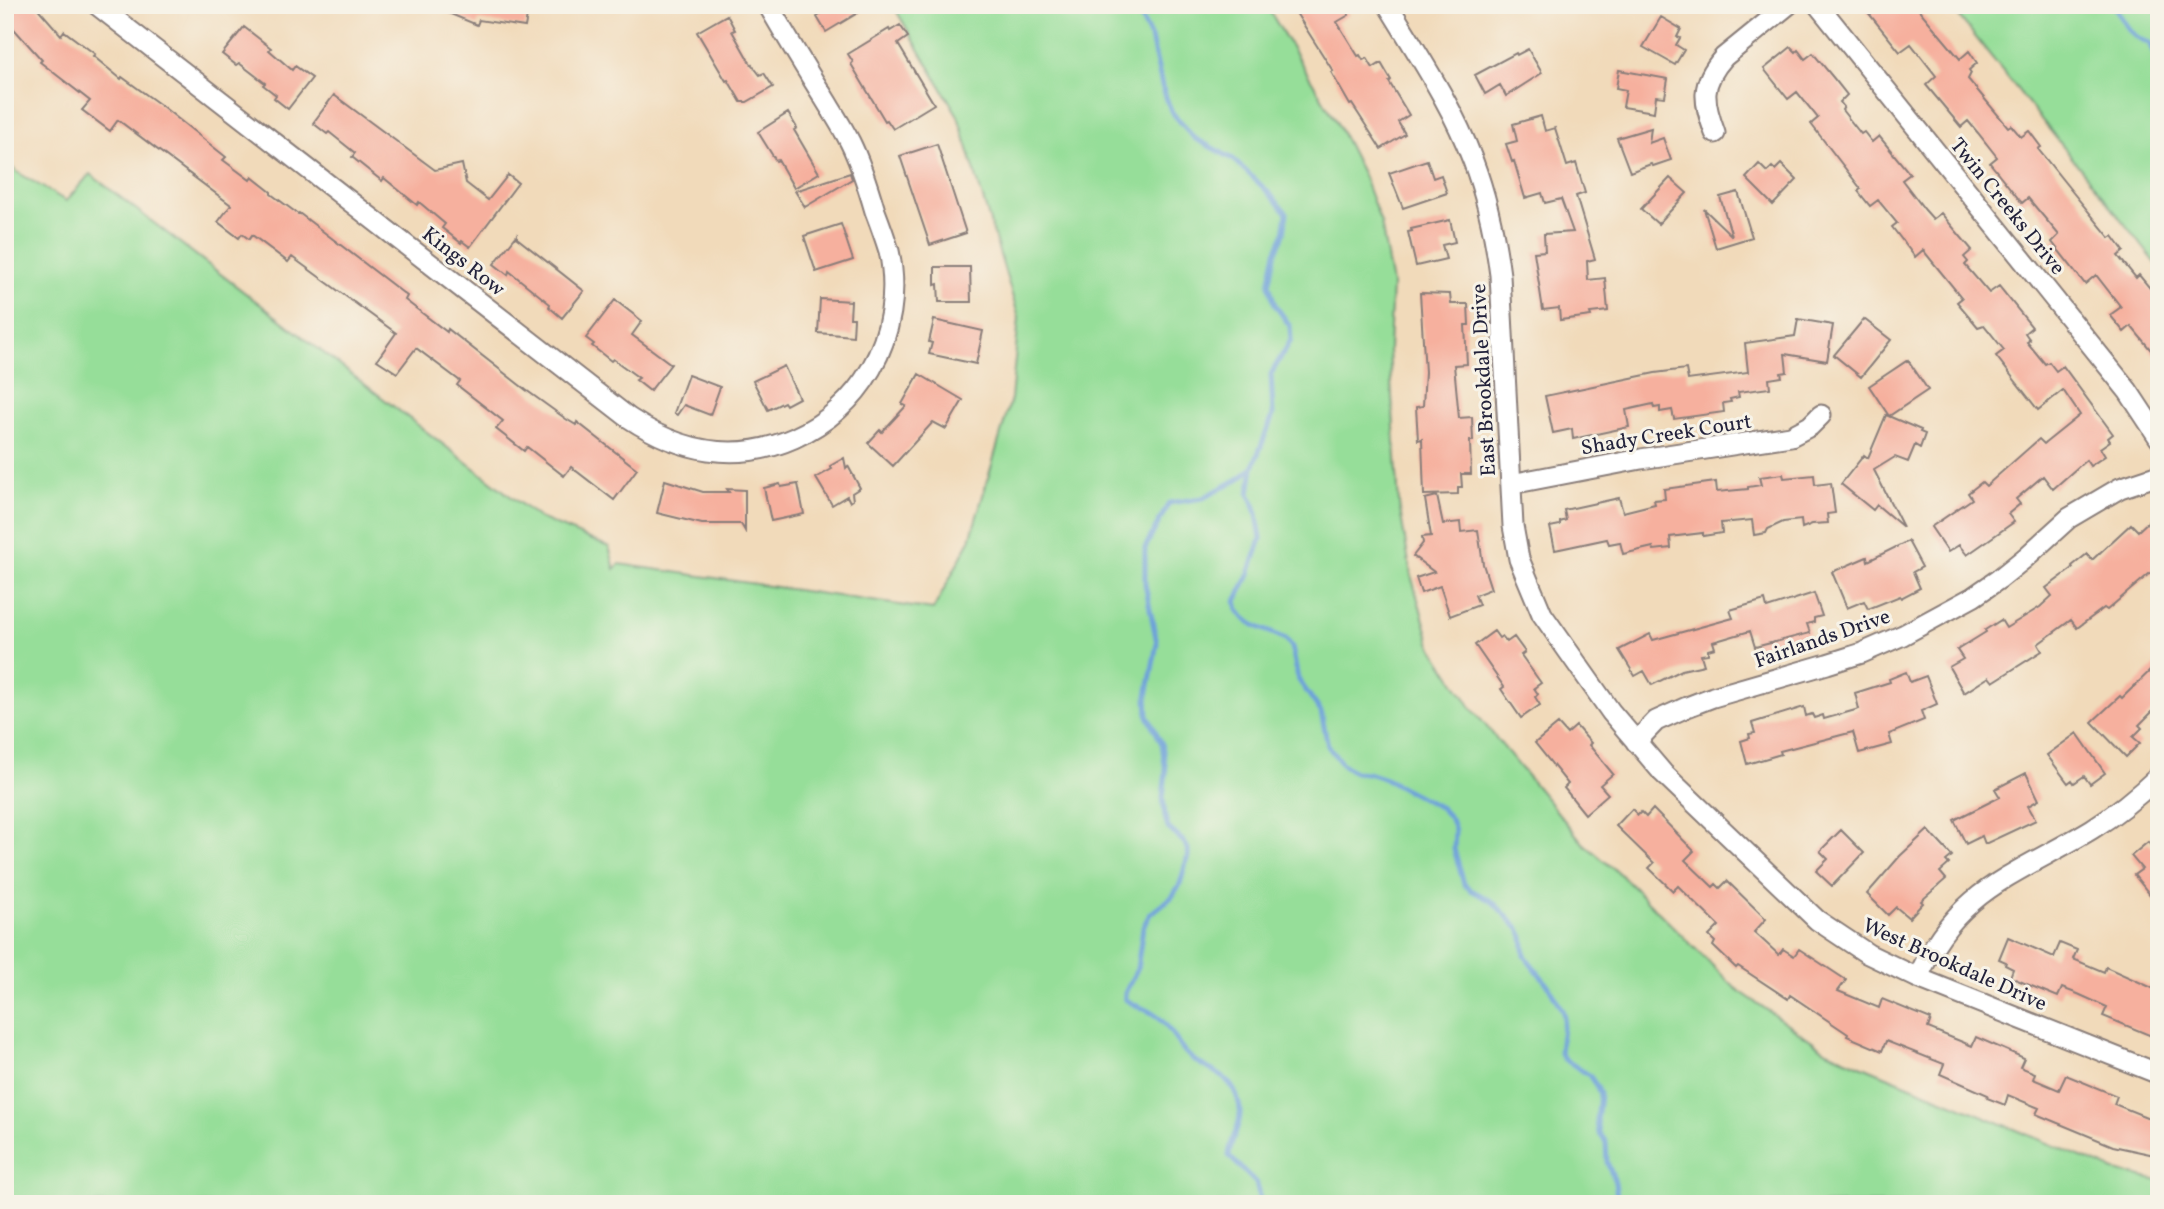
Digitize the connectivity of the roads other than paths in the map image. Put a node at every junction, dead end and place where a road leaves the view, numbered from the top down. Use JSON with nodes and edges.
{"nodes":[{"id":1,"x":97,"y":5,"type":"edge"},
{"id":2,"x":768,"y":5,"type":"edge"},
{"id":3,"x":1388,"y":5,"type":"edge"},
{"id":4,"x":1788,"y":5,"type":"edge"},
{"id":5,"x":1818,"y":5,"type":"edge"},
{"id":6,"x":1715,"y":133,"type":"dead end"},
{"id":7,"x":1821,"y":415,"type":"dead end"},
{"id":8,"x":2159,"y":438,"type":"edge"},
{"id":9,"x":2159,"y":475,"type":"edge"},
{"id":10,"x":1511,"y":484,"type":"junction"},
{"id":11,"x":1636,"y":742,"type":"junction"},
{"id":12,"x":2159,"y":776,"type":"edge"},
{"id":13,"x":1918,"y":978,"type":"junction"},
{"id":14,"x":2159,"y":1074,"type":"edge"}],
"edges":[{"from":1,"to":2,"type":"street","name":"Kings Row"},
{"from":3,"to":10,"type":"street","name":"East Brookdale Drive"},
{"from":4,"to":6,"type":"street"},
{"from":5,"to":8,"type":"street","name":"Twin Creeks Drive"},
{"from":7,"to":10,"type":"street","name":"Shady Creek Court"},
{"from":9,"to":11,"type":"street","name":"Fairlands Drive"},
{"from":10,"to":11,"type":"street","name":"East Brookdale Drive"},
{"from":11,"to":13,"type":"street","name":"West Brookdale Drive"},
{"from":12,"to":13,"type":"street"},
{"from":13,"to":14,"type":"street","name":"West Brookdale Drive"}]}
